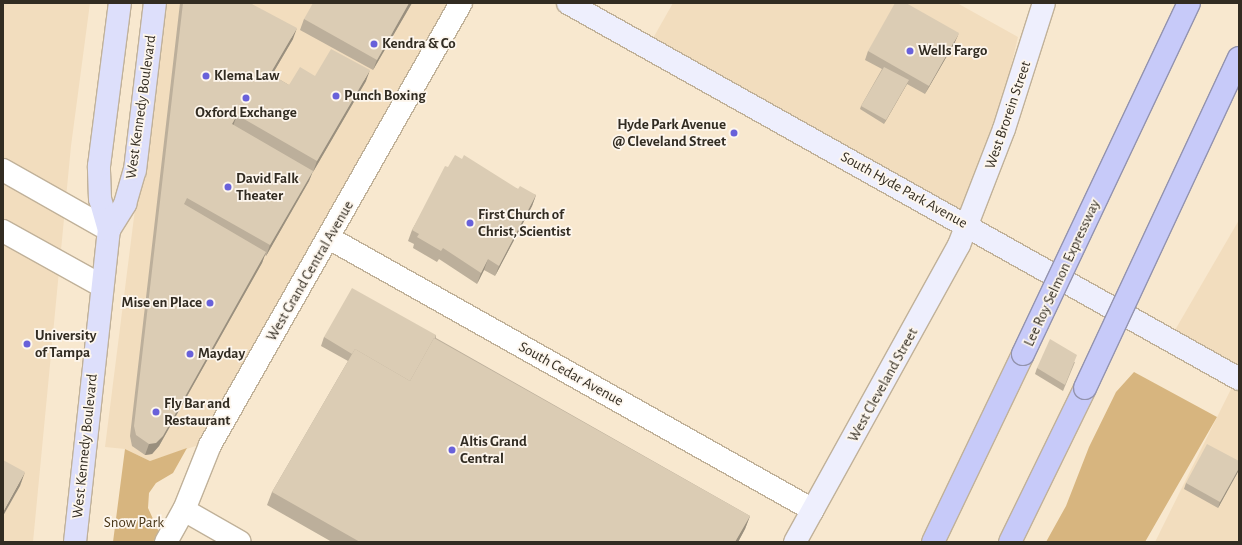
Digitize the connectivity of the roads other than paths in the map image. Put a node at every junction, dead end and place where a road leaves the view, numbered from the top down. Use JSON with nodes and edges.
{"nodes":[{"id":1,"x":120,"y":3,"type":"edge"},
{"id":2,"x":155,"y":3,"type":"edge"},
{"id":3,"x":461,"y":3,"type":"edge"},
{"id":4,"x":568,"y":3,"type":"edge"},
{"id":5,"x":1044,"y":3,"type":"edge"},
{"id":6,"x":1189,"y":3,"type":"edge"},
{"id":7,"x":1239,"y":58,"type":"edge"},
{"id":8,"x":3,"y":170,"type":"edge"},
{"id":9,"x":967,"y":226,"type":"junction"},
{"id":10,"x":3,"y":230,"type":"edge"},
{"id":11,"x":109,"y":230,"type":"junction"},
{"id":12,"x":329,"y":238,"type":"junction"},
{"id":13,"x":102,"y":286,"type":"junction"},
{"id":14,"x":1239,"y":380,"type":"edge"},
{"id":15,"x":184,"y":510,"type":"junction"},
{"id":16,"x":814,"y":510,"type":"junction"},
{"id":17,"x":75,"y":542,"type":"edge"},
{"id":18,"x":166,"y":542,"type":"edge"},
{"id":19,"x":240,"y":542,"type":"edge"},
{"id":20,"x":795,"y":542,"type":"edge"},
{"id":21,"x":933,"y":542,"type":"edge"},
{"id":22,"x":1010,"y":542,"type":"edge"}],
"edges":[{"from":1,"to":11,"type":"main road","name":"West Kennedy Boulevard"},
{"from":2,"to":11,"type":"main road","name":"West Kennedy Boulevard"},
{"from":3,"to":12,"type":"street","name":"West Grand Central Avenue"},
{"from":4,"to":9,"type":"street","name":"South Hyde Park Avenue"},
{"from":5,"to":9,"type":"street","name":"West Brorein Street"},
{"from":6,"to":21,"type":"highway","name":"Lee Roy Selmon Expressway","bridge":true},
{"from":7,"to":22,"type":"highway","bridge":true},
{"from":8,"to":11,"type":"street"},
{"from":9,"to":14,"type":"street","name":"South Hyde Park Avenue"},
{"from":9,"to":16,"type":"street","name":"West Cleveland Street"},
{"from":10,"to":13,"type":"street"},
{"from":11,"to":13,"type":"main road","name":"West Kennedy Boulevard"},
{"from":12,"to":15,"type":"street","name":"West Grand Central Avenue"},
{"from":12,"to":16,"type":"street","name":"South Cedar Avenue"},
{"from":13,"to":17,"type":"main road","name":"West Kennedy Boulevard"},
{"from":15,"to":18,"type":"street","name":"West Grand Central Avenue"},
{"from":15,"to":19,"type":"street"},
{"from":16,"to":20,"type":"street","name":"West Cleveland Street"}]}
